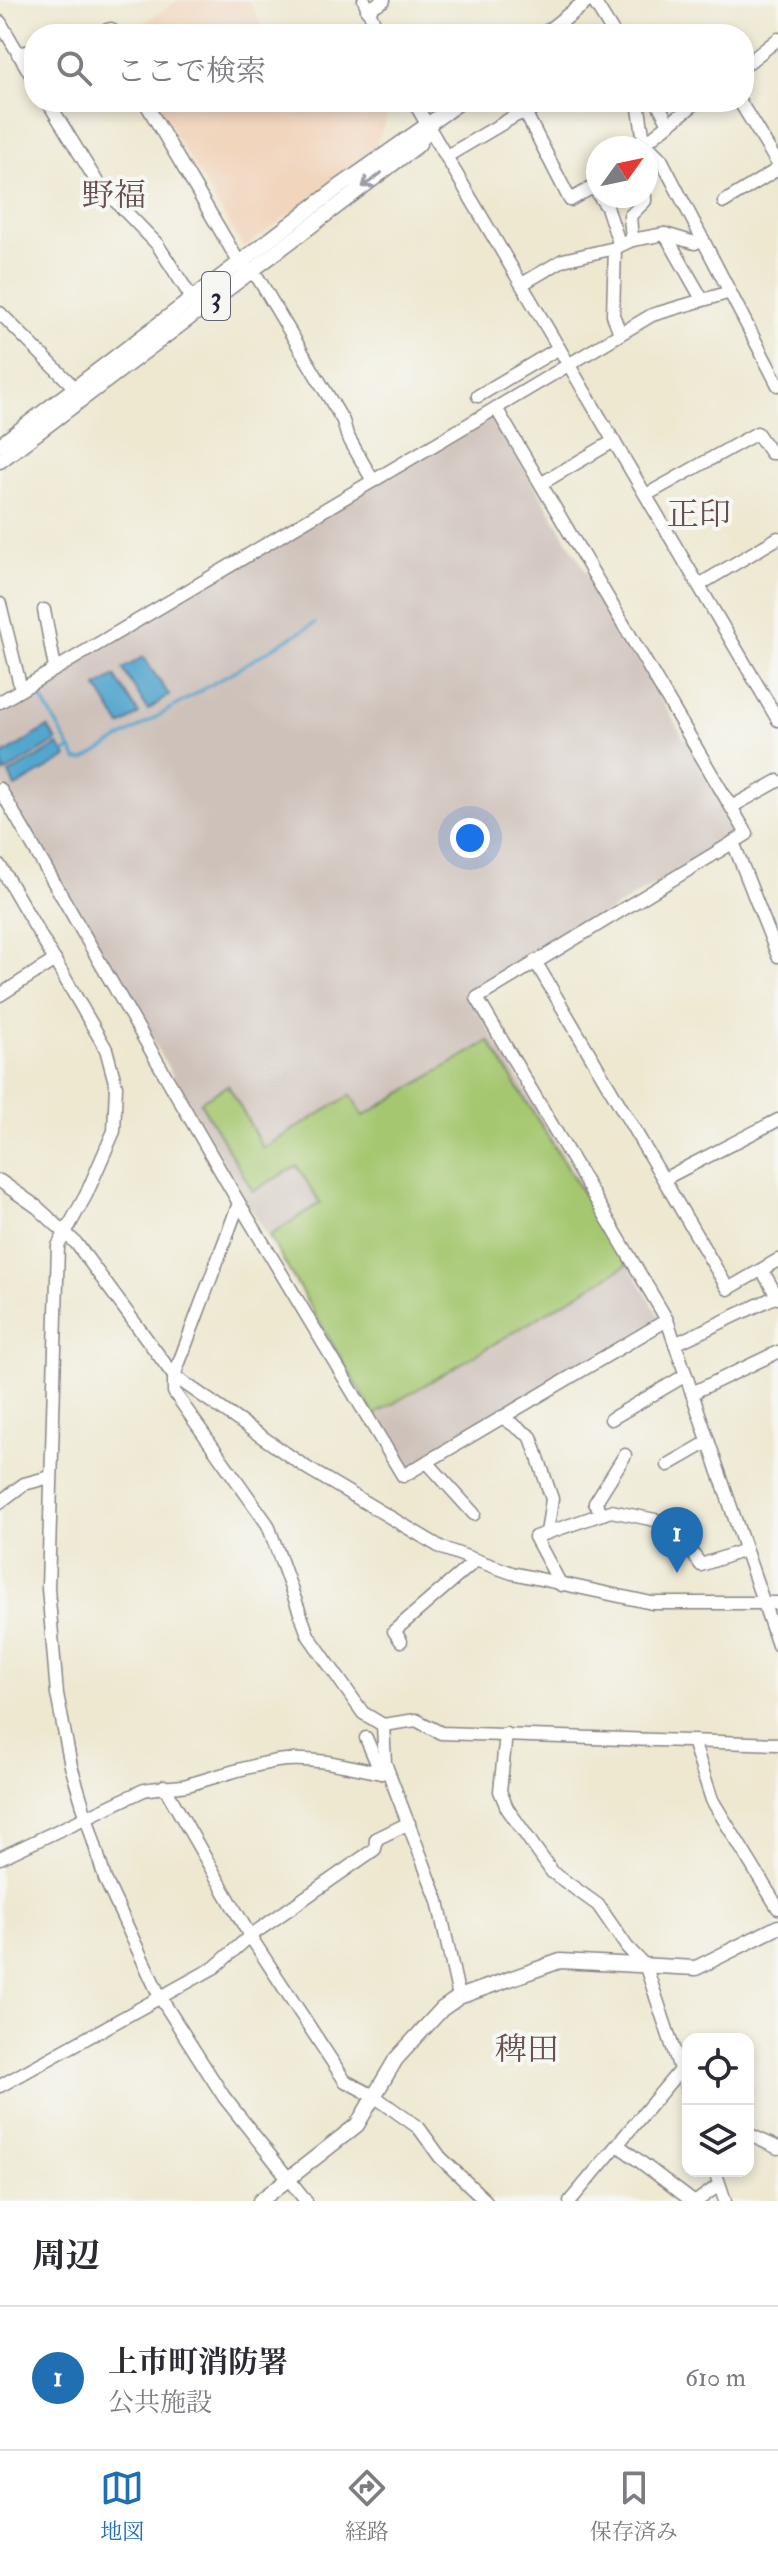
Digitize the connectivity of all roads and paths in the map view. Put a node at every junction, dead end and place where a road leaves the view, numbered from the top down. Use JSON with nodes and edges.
{"nodes":[{"id":1,"x":384,"y":0,"type":"edge"},
{"id":2,"x":590,"y":0,"type":"edge"},
{"id":3,"x":366,"y":5,"type":"edge"},
{"id":4,"x":0,"y":22,"type":"edge"},
{"id":5,"x":375,"y":24,"type":"edge"},
{"id":6,"x":558,"y":24,"type":"edge"},
{"id":7,"x":607,"y":24,"type":"edge"},
{"id":8,"x":778,"y":39,"type":"edge"},
{"id":9,"x":24,"y":52,"type":"edge"},
{"id":10,"x":18,"y":54,"type":"junction"},
{"id":11,"x":754,"y":58,"type":"edge"},
{"id":12,"x":24,"y":64,"type":"edge"},
{"id":13,"x":54,"y":112,"type":"edge"},
{"id":14,"x":151,"y":112,"type":"edge"},
{"id":15,"x":419,"y":112,"type":"edge"},
{"id":16,"x":448,"y":112,"type":"edge"},
{"id":17,"x":525,"y":112,"type":"joint"},
{"id":18,"x":640,"y":112,"type":"edge"},
{"id":19,"x":662,"y":112,"type":"edge"},
{"id":20,"x":684,"y":112,"type":"edge"},
{"id":21,"x":748,"y":112,"type":"edge"},
{"id":22,"x":669,"y":124,"type":"junction"},
{"id":23,"x":428,"y":128,"type":"junction"},
{"id":24,"x":643,"y":136,"type":"edge"},
{"id":25,"x":656,"y":136,"type":"edge"},
{"id":26,"x":773,"y":146,"type":"edge"},
{"id":27,"x":447,"y":156,"type":"junction"},
{"id":28,"x":658,"y":157,"type":"edge"},
{"id":29,"x":778,"y":166,"type":"edge"},
{"id":30,"x":586,"y":191,"type":"edge"},
{"id":31,"x":724,"y":202,"type":"dead end"},
{"id":32,"x":607,"y":208,"type":"edge"},
{"id":33,"x":638,"y":208,"type":"edge"},
{"id":34,"x":665,"y":234,"type":"junction"},
{"id":35,"x":703,"y":239,"type":"junction"},
{"id":36,"x":622,"y":244,"type":"junction"},
{"id":37,"x":245,"y":268,"type":"junction"},
{"id":38,"x":522,"y":284,"type":"junction"},
{"id":39,"x":727,"y":293,"type":"junction"},
{"id":40,"x":702,"y":299,"type":"junction"},
{"id":41,"x":193,"y":300,"type":"junction"},
{"id":42,"x":0,"y":313,"type":"edge"},
{"id":43,"x":620,"y":333,"type":"junction"},
{"id":44,"x":559,"y":348,"type":"junction"},
{"id":45,"x":568,"y":363,"type":"junction"},
{"id":46,"x":778,"y":385,"type":"edge"},
{"id":47,"x":76,"y":389,"type":"junction"},
{"id":48,"x":478,"y":396,"type":"dead end"},
{"id":49,"x":496,"y":408,"type":"junction"},
{"id":50,"x":614,"y":441,"type":"junction"},
{"id":51,"x":0,"y":445,"type":"edge"},
{"id":52,"x":778,"y":453,"type":"edge"},
{"id":53,"x":0,"y":461,"type":"edge"},
{"id":54,"x":373,"y":481,"type":"junction"},
{"id":55,"x":542,"y":483,"type":"junction"},
{"id":56,"x":646,"y":495,"type":"junction"},
{"id":57,"x":778,"y":538,"type":"edge"},
{"id":58,"x":699,"y":585,"type":"junction"},
{"id":59,"x":0,"y":604,"type":"edge"},
{"id":60,"x":44,"y":610,"type":"dead end"},
{"id":61,"x":55,"y":668,"type":"junction"},
{"id":62,"x":21,"y":689,"type":"junction"},
{"id":63,"x":0,"y":702,"type":"edge"},
{"id":64,"x":778,"y":720,"type":"edge"},
{"id":65,"x":778,"y":781,"type":"edge"},
{"id":66,"x":0,"y":789,"type":"edge"},
{"id":67,"x":733,"y":806,"type":"junction"},
{"id":68,"x":733,"y":842,"type":"junction"},
{"id":69,"x":0,"y":866,"type":"edge"},
{"id":70,"x":778,"y":956,"type":"edge"},
{"id":71,"x":55,"y":960,"type":"junction"},
{"id":72,"x":535,"y":961,"type":"junction"},
{"id":73,"x":0,"y":995,"type":"edge"},
{"id":74,"x":778,"y":1120,"type":"edge"},
{"id":75,"x":664,"y":1179,"type":"junction"},
{"id":76,"x":0,"y":1181,"type":"edge"},
{"id":77,"x":239,"y":1203,"type":"junction"},
{"id":78,"x":66,"y":1232,"type":"junction"},
{"id":79,"x":778,"y":1260,"type":"edge"},
{"id":80,"x":762,"y":1270,"type":"junction"},
{"id":81,"x":778,"y":1297,"type":"edge"},
{"id":82,"x":667,"y":1320,"type":"junction"},
{"id":83,"x":675,"y":1344,"type":"junction"},
{"id":84,"x":778,"y":1352,"type":"edge"},
{"id":85,"x":686,"y":1375,"type":"junction"},
{"id":86,"x":174,"y":1376,"type":"junction"},
{"id":87,"x":692,"y":1393,"type":"junction"},
{"id":88,"x":502,"y":1417,"type":"junction"},
{"id":89,"x":611,"y":1419,"type":"dead end"},
{"id":90,"x":708,"y":1442,"type":"junction"},
{"id":91,"x":625,"y":1455,"type":"dead end"},
{"id":92,"x":427,"y":1462,"type":"junction"},
{"id":93,"x":668,"y":1465,"type":"dead end"},
{"id":94,"x":50,"y":1477,"type":"junction"},
{"id":95,"x":0,"y":1502,"type":"edge"},
{"id":96,"x":474,"y":1514,"type":"dead end"},
{"id":97,"x":603,"y":1514,"type":"junction"},
{"id":98,"x":547,"y":1533,"type":"junction"},
{"id":99,"x":745,"y":1550,"type":"junction"},
{"id":100,"x":474,"y":1562,"type":"junction"},
{"id":101,"x":561,"y":1585,"type":"junction"},
{"id":102,"x":778,"y":1603,"type":"edge"},
{"id":103,"x":763,"y":1604,"type":"junction"},
{"id":104,"x":401,"y":1641,"type":"dead end"},
{"id":105,"x":778,"y":1645,"type":"edge"},
{"id":106,"x":383,"y":1725,"type":"junction"},
{"id":107,"x":506,"y":1734,"type":"junction"},
{"id":108,"x":366,"y":1738,"type":"dead end"},
{"id":109,"x":693,"y":1741,"type":"junction"},
{"id":110,"x":778,"y":1744,"type":"edge"},
{"id":111,"x":164,"y":1786,"type":"junction"},
{"id":112,"x":85,"y":1820,"type":"junction"},
{"id":113,"x":409,"y":1823,"type":"junction"},
{"id":114,"x":0,"y":1858,"type":"edge"},
{"id":115,"x":778,"y":1908,"type":"edge"},
{"id":116,"x":778,"y":1927,"type":"edge"},
{"id":117,"x":250,"y":1936,"type":"junction"},
{"id":118,"x":646,"y":1967,"type":"junction"},
{"id":119,"x":160,"y":1997,"type":"junction"},
{"id":120,"x":459,"y":1997,"type":"junction"},
{"id":121,"x":680,"y":2070,"type":"junction"},
{"id":122,"x":682,"y":2076,"type":"edge"},
{"id":123,"x":0,"y":2086,"type":"edge"},
{"id":124,"x":374,"y":2096,"type":"junction"},
{"id":125,"x":754,"y":2137,"type":"edge"},
{"id":126,"x":618,"y":2145,"type":"junction"},
{"id":127,"x":778,"y":2148,"type":"edge"},
{"id":128,"x":717,"y":2177,"type":"edge"},
{"id":129,"x":289,"y":2179,"type":"junction"},
{"id":130,"x":719,"y":2185,"type":"junction"},
{"id":131,"x":260,"y":2201,"type":"edge"},
{"id":132,"x":306,"y":2201,"type":"edge"},
{"id":133,"x":486,"y":2201,"type":"edge"},
{"id":134,"x":570,"y":2201,"type":"edge"},
{"id":135,"x":694,"y":2201,"type":"edge"},
{"id":136,"x":725,"y":2201,"type":"edge"}],
"edges":[{"from":1,"to":3,"type":"street"},
{"from":2,"to":6,"type":"main road"},
{"from":2,"to":7,"type":"street"},
{"from":3,"to":5,"type":"street"},
{"from":4,"to":10,"type":"street"},
{"from":8,"to":11,"type":"street"},
{"from":9,"to":10,"type":"street"},
{"from":10,"to":12,"type":"street"},
{"from":13,"to":41,"type":"street"},
{"from":14,"to":37,"type":"street"},
{"from":15,"to":23,"type":"street"},
{"from":16,"to":23,"type":"main road","number":"3"},
{"from":17,"to":27,"type":"street"},
{"from":17,"to":30,"type":"street"},
{"from":18,"to":24,"type":"street"},
{"from":19,"to":22,"type":"street"},
{"from":20,"to":22,"type":"street"},
{"from":21,"to":26,"type":"street"},
{"from":22,"to":25,"type":"street"},
{"from":23,"to":27,"type":"street"},
{"from":23,"to":37,"type":"main road","number":"3"},
{"from":26,"to":29,"type":"street"},
{"from":27,"to":38,"type":"street"},
{"from":28,"to":35,"type":"street"},
{"from":29,"to":31,"type":"street"},
{"from":32,"to":36,"type":"street"},
{"from":33,"to":36,"type":"street"},
{"from":34,"to":35,"type":"street"},
{"from":34,"to":36,"type":"street"},
{"from":34,"to":40,"type":"street"},
{"from":35,"to":39,"type":"street"},
{"from":36,"to":38,"type":"street"},
{"from":36,"to":43,"type":"street"},
{"from":37,"to":41,"type":"main road","number":"3"},
{"from":37,"to":53,"type":"main road","number":"3"},
{"from":37,"to":54,"type":"street"},
{"from":38,"to":44,"type":"street"},
{"from":39,"to":40,"type":"street"},
{"from":39,"to":46,"type":"street"},
{"from":40,"to":43,"type":"street"},
{"from":41,"to":47,"type":"main road","number":"3"},
{"from":42,"to":47,"type":"street"},
{"from":43,"to":45,"type":"street"},
{"from":44,"to":45,"type":"street"},
{"from":44,"to":48,"type":"street"},
{"from":45,"to":49,"type":"street"},
{"from":45,"to":50,"type":"street"},
{"from":47,"to":51,"type":"main road","number":"3"},
{"from":49,"to":54,"type":"street"},
{"from":49,"to":55,"type":"street"},
{"from":50,"to":55,"type":"street"},
{"from":50,"to":56,"type":"street"},
{"from":52,"to":56,"type":"street"},
{"from":54,"to":61,"type":"street"},
{"from":55,"to":67,"type":"street"},
{"from":56,"to":58,"type":"street"},
{"from":57,"to":58,"type":"street"},
{"from":58,"to":64,"type":"street"},
{"from":59,"to":62,"type":"street"},
{"from":60,"to":61,"type":"street"},
{"from":61,"to":62,"type":"street"},
{"from":62,"to":63,"type":"street"},
{"from":65,"to":67,"type":"street"},
{"from":66,"to":77,"type":"street"},
{"from":67,"to":68,"type":"street"},
{"from":68,"to":70,"type":"street"},
{"from":68,"to":72,"type":"street"},
{"from":69,"to":71,"type":"street"},
{"from":71,"to":73,"type":"street"},
{"from":71,"to":78,"type":"street"},
{"from":72,"to":75,"type":"street"},
{"from":72,"to":82,"type":"street"},
{"from":74,"to":75,"type":"street"},
{"from":75,"to":80,"type":"street"},
{"from":76,"to":78,"type":"street"},
{"from":77,"to":86,"type":"street"},
{"from":77,"to":92,"type":"street"},
{"from":78,"to":86,"type":"street"},
{"from":78,"to":94,"type":"street"},
{"from":79,"to":80,"type":"street"},
{"from":80,"to":81,"type":"street"},
{"from":81,"to":83,"type":"street"},
{"from":82,"to":83,"type":"street"},
{"from":82,"to":88,"type":"street"},
{"from":83,"to":85,"type":"street"},
{"from":84,"to":87,"type":"street"},
{"from":85,"to":87,"type":"street"},
{"from":85,"to":89,"type":"street"},
{"from":86,"to":100,"type":"street"},
{"from":86,"to":106,"type":"street"},
{"from":87,"to":90,"type":"street"},
{"from":88,"to":92,"type":"street"},
{"from":88,"to":98,"type":"street"},
{"from":90,"to":93,"type":"street"},
{"from":90,"to":99,"type":"street"},
{"from":91,"to":97,"type":"street"},
{"from":92,"to":96,"type":"street"},
{"from":94,"to":95,"type":"street"},
{"from":94,"to":112,"type":"street"},
{"from":97,"to":98,"type":"street"},
{"from":97,"to":99,"type":"street"},
{"from":98,"to":101,"type":"street"},
{"from":99,"to":103,"type":"street"},
{"from":100,"to":101,"type":"street"},
{"from":100,"to":104,"type":"street"},
{"from":101,"to":103,"type":"street"},
{"from":102,"to":103,"type":"street"},
{"from":103,"to":105,"type":"street"},
{"from":106,"to":107,"type":"street"},
{"from":106,"to":113,"type":"street"},
{"from":107,"to":109,"type":"street"},
{"from":107,"to":118,"type":"street"},
{"from":108,"to":111,"type":"street"},
{"from":109,"to":110,"type":"street"},
{"from":109,"to":115,"type":"street"},
{"from":111,"to":112,"type":"street"},
{"from":111,"to":117,"type":"street"},
{"from":112,"to":114,"type":"street"},
{"from":112,"to":119,"type":"street"},
{"from":113,"to":117,"type":"street"},
{"from":113,"to":120,"type":"street"},
{"from":116,"to":118,"type":"main road"},
{"from":117,"to":119,"type":"street"},
{"from":117,"to":124,"type":"street"},
{"from":118,"to":120,"type":"main road"},
{"from":118,"to":121,"type":"street"},
{"from":119,"to":123,"type":"street"},
{"from":119,"to":129,"type":"street"},
{"from":120,"to":124,"type":"main road"},
{"from":121,"to":122,"type":"street"},
{"from":121,"to":126,"type":"street"},
{"from":124,"to":129,"type":"main road"},
{"from":124,"to":133,"type":"street"},
{"from":125,"to":127,"type":"street"},
{"from":126,"to":134,"type":"street"},
{"from":126,"to":135,"type":"street"},
{"from":128,"to":130,"type":"street"},
{"from":129,"to":131,"type":"main road"},
{"from":129,"to":132,"type":"street"},
{"from":130,"to":135,"type":"street"},
{"from":130,"to":136,"type":"street"}]}
